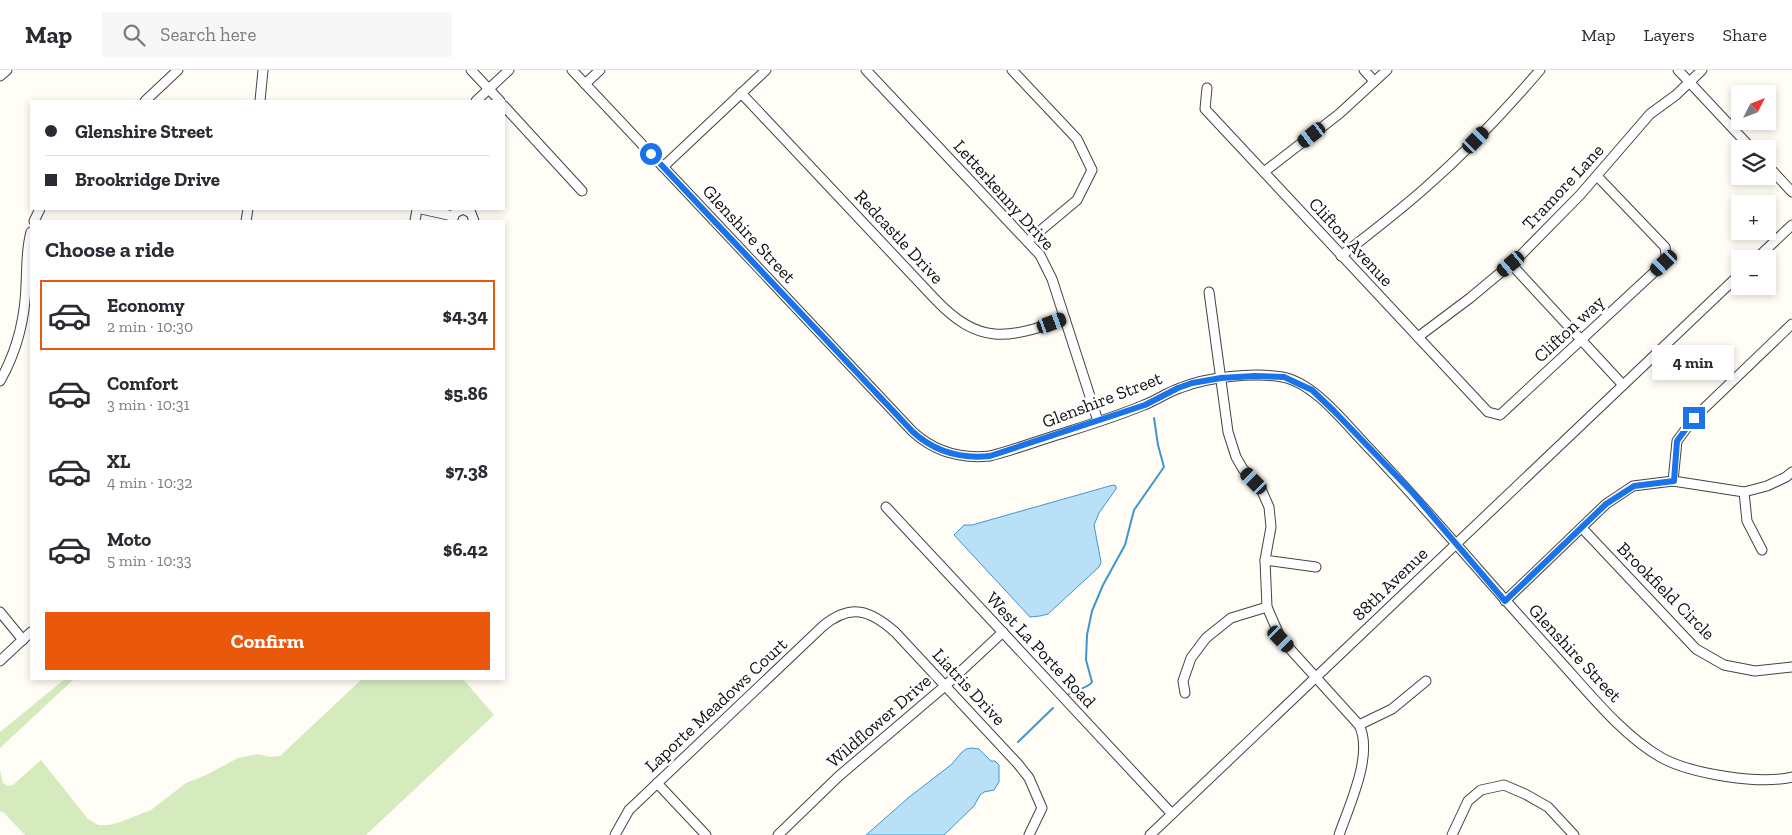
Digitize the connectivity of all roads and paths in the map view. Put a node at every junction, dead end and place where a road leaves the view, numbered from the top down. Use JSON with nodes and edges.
{"nodes":[{"id":1,"x":7,"y":70,"type":"edge"},
{"id":2,"x":178,"y":70,"type":"edge"},
{"id":3,"x":263,"y":70,"type":"edge"},
{"id":4,"x":471,"y":70,"type":"edge"},
{"id":5,"x":510,"y":70,"type":"edge"},
{"id":6,"x":572,"y":70,"type":"edge"},
{"id":7,"x":600,"y":70,"type":"edge"},
{"id":8,"x":766,"y":70,"type":"edge"},
{"id":9,"x":866,"y":70,"type":"edge"},
{"id":10,"x":1012,"y":70,"type":"edge"},
{"id":11,"x":1364,"y":70,"type":"edge"},
{"id":12,"x":1387,"y":70,"type":"edge"},
{"id":13,"x":1540,"y":70,"type":"edge"},
{"id":14,"x":1678,"y":70,"type":"edge"},
{"id":15,"x":1702,"y":70,"type":"edge"},
{"id":16,"x":0,"y":76,"type":"edge"},
{"id":17,"x":1374,"y":82,"type":"junction"},
{"id":18,"x":1689,"y":82,"type":"junction"},
{"id":19,"x":585,"y":84,"type":"junction"},
{"id":20,"x":1207,"y":88,"type":"dead end"},
{"id":21,"x":489,"y":90,"type":"junction"},
{"id":22,"x":741,"y":93,"type":"junction"},
{"id":23,"x":146,"y":100,"type":"edge"},
{"id":24,"x":260,"y":100,"type":"edge"},
{"id":25,"x":477,"y":100,"type":"edge"},
{"id":26,"x":499,"y":100,"type":"edge"},
{"id":27,"x":505,"y":107,"type":"edge"},
{"id":28,"x":1744,"y":140,"type":"edge"},
{"id":29,"x":663,"y":167,"type":"junction"},
{"id":30,"x":1264,"y":172,"type":"junction"},
{"id":31,"x":1776,"y":175,"type":"edge"},
{"id":32,"x":1597,"y":176,"type":"junction"},
{"id":33,"x":582,"y":191,"type":"dead end"},
{"id":34,"x":1792,"y":192,"type":"edge"},
{"id":35,"x":422,"y":210,"type":"edge"},
{"id":36,"x":453,"y":219,"type":"edge"},
{"id":37,"x":1792,"y":224,"type":"edge"},
{"id":38,"x":30,"y":237,"type":"edge"},
{"id":39,"x":1028,"y":241,"type":"junction"},
{"id":40,"x":1765,"y":250,"type":"edge"},
{"id":41,"x":1342,"y":256,"type":"junction"},
{"id":42,"x":1511,"y":264,"type":"junction"},
{"id":43,"x":1731,"y":283,"type":"edge"},
{"id":44,"x":29,"y":286,"type":"edge"},
{"id":45,"x":1210,"y":292,"type":"dead end"},
{"id":46,"x":1065,"y":319,"type":"junction"},
{"id":47,"x":1792,"y":324,"type":"edge"},
{"id":48,"x":1418,"y":337,"type":"junction"},
{"id":49,"x":1582,"y":339,"type":"junction"},
{"id":50,"x":1221,"y":378,"type":"junction"},
{"id":51,"x":0,"y":381,"type":"edge"},
{"id":52,"x":1623,"y":385,"type":"junction"},
{"id":53,"x":1488,"y":412,"type":"joint"},
{"id":54,"x":1098,"y":422,"type":"junction"},
{"id":55,"x":1792,"y":472,"type":"edge"},
{"id":56,"x":1674,"y":481,"type":"junction"},
{"id":57,"x":1744,"y":492,"type":"junction"},
{"id":58,"x":886,"y":507,"type":"dead end"},
{"id":59,"x":1582,"y":528,"type":"junction"},
{"id":60,"x":1455,"y":544,"type":"junction"},
{"id":61,"x":1762,"y":550,"type":"dead end"},
{"id":62,"x":1265,"y":560,"type":"junction"},
{"id":63,"x":1316,"y":567,"type":"dead end"},
{"id":64,"x":1505,"y":601,"type":"junction"},
{"id":65,"x":1267,"y":607,"type":"junction"},
{"id":66,"x":0,"y":612,"type":"edge"},
{"id":67,"x":852,"y":612,"type":"joint"},
{"id":68,"x":1003,"y":632,"type":"junction"},
{"id":69,"x":30,"y":633,"type":"edge"},
{"id":70,"x":23,"y":640,"type":"junction"},
{"id":71,"x":0,"y":661,"type":"edge"},
{"id":72,"x":1792,"y":667,"type":"edge"},
{"id":73,"x":1317,"y":677,"type":"junction"},
{"id":74,"x":1426,"y":681,"type":"dead end"},
{"id":75,"x":945,"y":686,"type":"junction"},
{"id":76,"x":1185,"y":694,"type":"dead end"},
{"id":77,"x":1359,"y":725,"type":"junction"},
{"id":78,"x":1792,"y":777,"type":"edge"},
{"id":79,"x":657,"y":782,"type":"junction"},
{"id":80,"x":1172,"y":814,"type":"junction"},
{"id":81,"x":615,"y":835,"type":"edge"},
{"id":82,"x":706,"y":835,"type":"edge"},
{"id":83,"x":778,"y":835,"type":"edge"},
{"id":84,"x":1029,"y":835,"type":"edge"},
{"id":85,"x":1150,"y":835,"type":"edge"},
{"id":86,"x":1339,"y":835,"type":"edge"},
{"id":87,"x":1452,"y":835,"type":"edge"},
{"id":88,"x":1574,"y":835,"type":"edge"}],
"edges":[{"from":1,"to":16,"type":"street"},
{"from":2,"to":23,"type":"street"},
{"from":3,"to":24,"type":"street"},
{"from":4,"to":21,"type":"street"},
{"from":5,"to":21,"type":"street"},
{"from":6,"to":19,"type":"street","name":"Glenshire Street"},
{"from":7,"to":19,"type":"street"},
{"from":8,"to":22,"type":"street"},
{"from":9,"to":39,"type":"street","name":"Letterkenny Drive"},
{"from":10,"to":39,"type":"street"},
{"from":11,"to":17,"type":"street"},
{"from":12,"to":17,"type":"street"},
{"from":13,"to":41,"type":"street"},
{"from":14,"to":18,"type":"street"},
{"from":15,"to":18,"type":"street","name":"Tramore Lane"},
{"from":17,"to":30,"type":"street"},
{"from":18,"to":28,"type":"street"},
{"from":18,"to":32,"type":"street","name":"Tramore Lane"},
{"from":19,"to":29,"type":"street","name":"Glenshire Street"},
{"from":20,"to":30,"type":"street","name":"Clifton Avenue"},
{"from":21,"to":25,"type":"street"},
{"from":21,"to":26,"type":"street"},
{"from":22,"to":29,"type":"street"},
{"from":22,"to":46,"type":"street","name":"Redcastle Drive"},
{"from":27,"to":33,"type":"street"},
{"from":29,"to":54,"type":"street","name":"Glenshire Street"},
{"from":30,"to":41,"type":"street","name":"Clifton Avenue"},
{"from":31,"to":34,"type":"street"},
{"from":32,"to":42,"type":"street","name":"Tramore Lane"},
{"from":32,"to":49,"type":"street","name":"Clifton way"},
{"from":35,"to":36,"type":"street"},
{"from":37,"to":40,"type":"street"},
{"from":38,"to":44,"type":"street"},
{"from":39,"to":46,"type":"street","name":"Letterkenny Drive"},
{"from":41,"to":48,"type":"street","name":"Clifton Avenue"},
{"from":42,"to":48,"type":"street","name":"Tramore Lane"},
{"from":42,"to":49,"type":"street"},
{"from":43,"to":52,"type":"street","name":"88th Avenue"},
{"from":44,"to":51,"type":"street"},
{"from":45,"to":50,"type":"street"},
{"from":46,"to":54,"type":"street","name":"Letterkenny Drive"},
{"from":47,"to":56,"type":"street"},
{"from":48,"to":53,"type":"street","name":"Clifton Avenue"},
{"from":49,"to":52,"type":"street"},
{"from":49,"to":53,"type":"street","name":"Clifton way"},
{"from":50,"to":54,"type":"street","name":"Glenshire Street"},
{"from":50,"to":60,"type":"street","name":"Glenshire Street"},
{"from":50,"to":62,"type":"street"},
{"from":52,"to":60,"type":"street","name":"88th Avenue"},
{"from":55,"to":57,"type":"street"},
{"from":56,"to":57,"type":"street"},
{"from":56,"to":59,"type":"street"},
{"from":57,"to":61,"type":"street"},
{"from":58,"to":68,"type":"street","name":"West La Porte Road"},
{"from":59,"to":64,"type":"street"},
{"from":59,"to":72,"type":"street","name":"Brookfield Circle"},
{"from":60,"to":64,"type":"street","name":"Glenshire Street"},
{"from":60,"to":73,"type":"street","name":"88th Avenue"},
{"from":62,"to":63,"type":"street"},
{"from":62,"to":65,"type":"street"},
{"from":64,"to":78,"type":"street","name":"Glenshire Street"},
{"from":65,"to":73,"type":"street"},
{"from":65,"to":76,"type":"street"},
{"from":66,"to":70,"type":"street"},
{"from":67,"to":75,"type":"street","name":"Liatris Drive"},
{"from":67,"to":79,"type":"street","name":"Laporte Meadows Court"},
{"from":68,"to":75,"type":"street","name":"Wildflower Drive"},
{"from":68,"to":80,"type":"street","name":"West La Porte Road"},
{"from":69,"to":70,"type":"street"},
{"from":70,"to":71,"type":"street"},
{"from":73,"to":77,"type":"street"},
{"from":73,"to":80,"type":"street","name":"88th Avenue"},
{"from":74,"to":77,"type":"street"},
{"from":75,"to":83,"type":"street","name":"Wildflower Drive"},
{"from":75,"to":84,"type":"street","name":"Liatris Drive"},
{"from":77,"to":86,"type":"street"},
{"from":79,"to":81,"type":"street","name":"Laporte Meadows Court"},
{"from":79,"to":82,"type":"street"},
{"from":80,"to":85,"type":"street","name":"88th Avenue"},
{"from":87,"to":88,"type":"street"}]}
